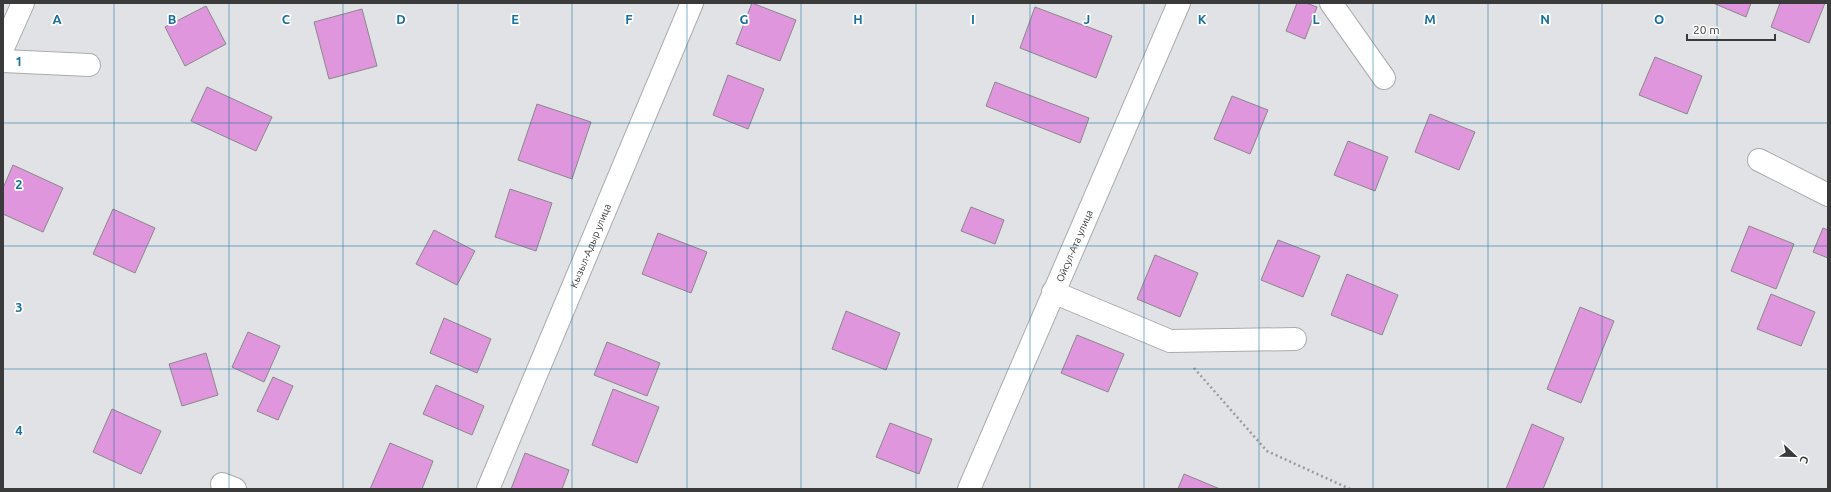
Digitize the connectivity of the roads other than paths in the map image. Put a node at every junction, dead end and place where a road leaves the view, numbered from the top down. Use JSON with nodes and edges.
{"nodes":[{"id":1,"x":23,"y":3,"type":"edge"},
{"id":2,"x":692,"y":3,"type":"edge"},
{"id":3,"x":1179,"y":3,"type":"edge"},
{"id":4,"x":1331,"y":3,"type":"edge"},
{"id":5,"x":3,"y":48,"type":"edge"},
{"id":6,"x":3,"y":61,"type":"edge"},
{"id":7,"x":89,"y":65,"type":"dead end"},
{"id":8,"x":1384,"y":78,"type":"dead end"},
{"id":9,"x":1759,"y":160,"type":"dead end"},
{"id":10,"x":1828,"y":195,"type":"edge"},
{"id":11,"x":1053,"y":292,"type":"junction"},
{"id":12,"x":1295,"y":339,"type":"dead end"},
{"id":13,"x":488,"y":489,"type":"edge"},
{"id":14,"x":969,"y":489,"type":"edge"}],
"edges":[{"from":1,"to":5,"type":"street"},
{"from":2,"to":13,"type":"street","name":"Кызыл-Адыр улица"},
{"from":3,"to":11,"type":"street","name":"Ойсул-Ата улица"},
{"from":4,"to":8,"type":"street"},
{"from":6,"to":7,"type":"street"},
{"from":9,"to":10,"type":"street"},
{"from":11,"to":12,"type":"street"},
{"from":11,"to":14,"type":"street","name":"Ойсул-Ата улица"}]}
